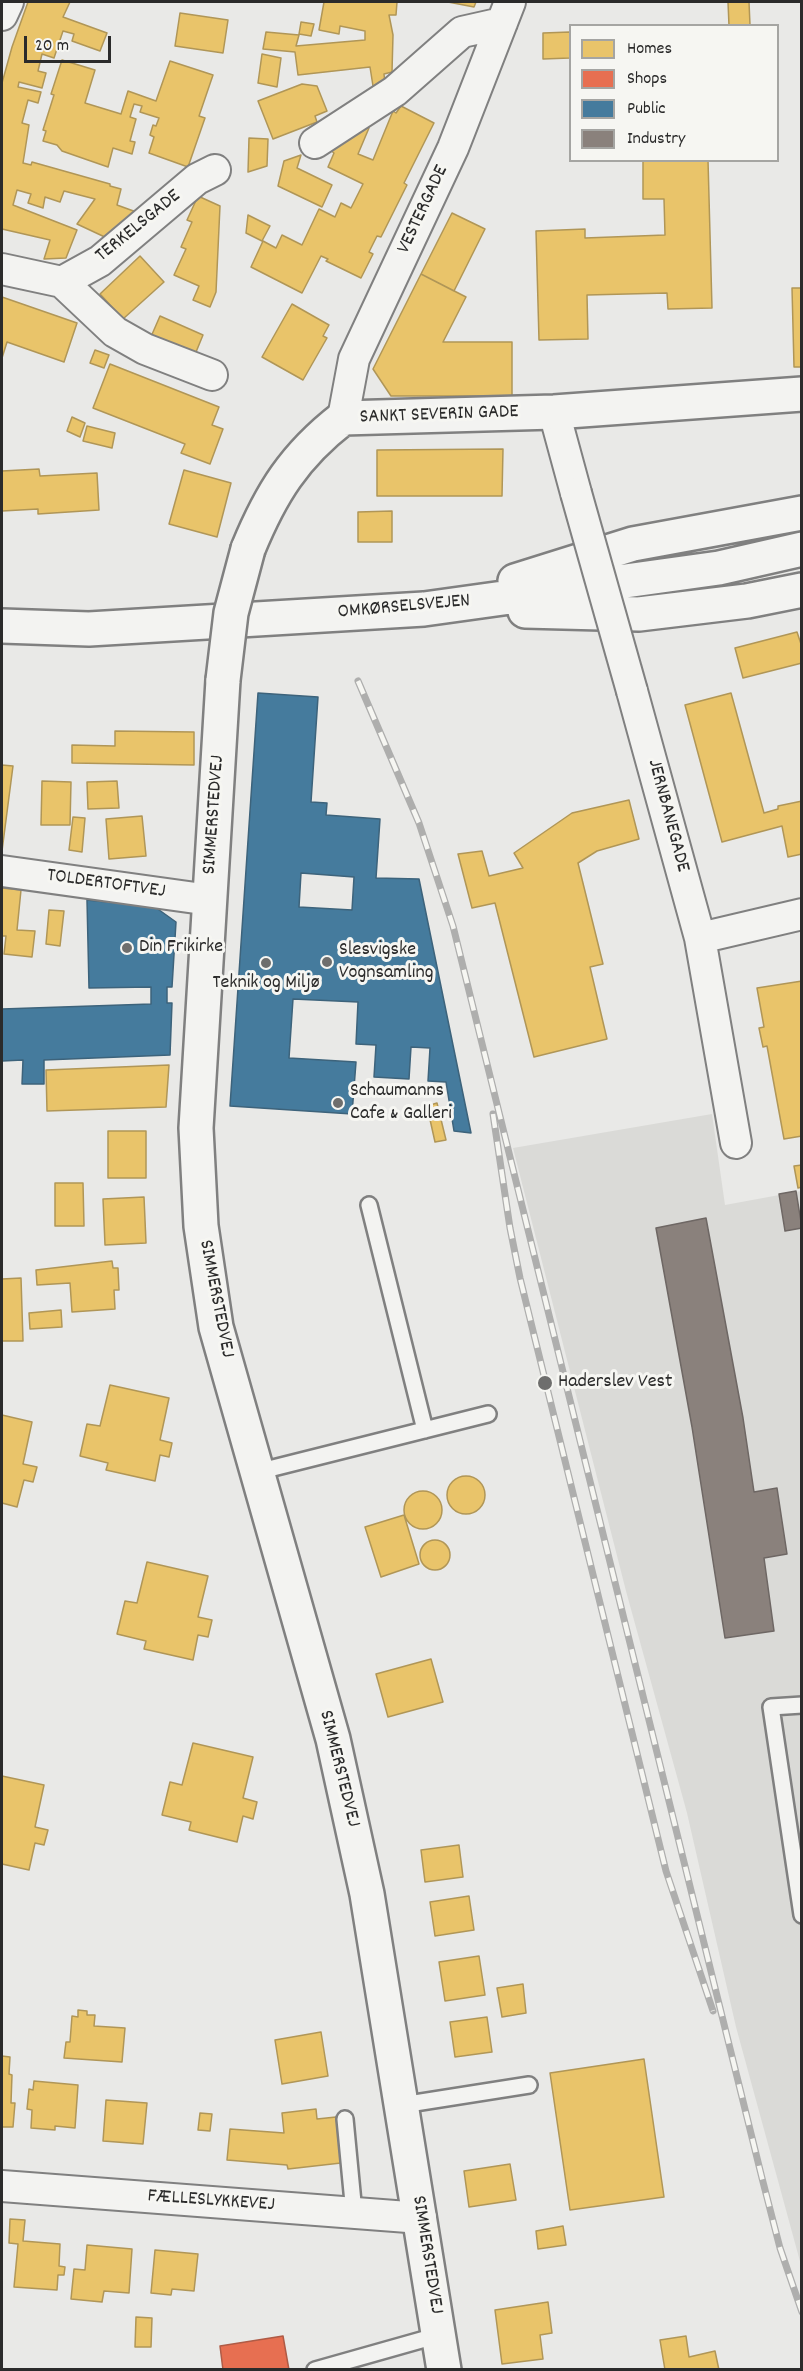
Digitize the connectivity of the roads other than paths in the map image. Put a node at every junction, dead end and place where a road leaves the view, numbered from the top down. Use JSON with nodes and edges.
{"nodes":[{"id":1,"x":8,"y":2,"type":"edge"},
{"id":2,"x":506,"y":12,"type":"edge"},
{"id":3,"x":2,"y":15,"type":"edge"},
{"id":4,"x":315,"y":143,"type":"dead end"},
{"id":5,"x":215,"y":170,"type":"dead end"},
{"id":6,"x":2,"y":269,"type":"edge"},
{"id":7,"x":62,"y":282,"type":"junction"},
{"id":8,"x":212,"y":375,"type":"dead end"},
{"id":9,"x":801,"y":394,"type":"edge"},
{"id":10,"x":554,"y":412,"type":"junction"},
{"id":11,"x":343,"y":418,"type":"junction"},
{"id":12,"x":280,"y":484,"type":"joint"},
{"id":13,"x":801,"y":513,"type":"edge"},
{"id":14,"x":801,"y":549,"type":"edge"},
{"id":15,"x":801,"y":590,"type":"edge"},
{"id":16,"x":424,"y":609,"type":"junction"},
{"id":17,"x":2,"y":626,"type":"edge"},
{"id":18,"x":2,"y":871,"type":"edge"},
{"id":19,"x":210,"y":900,"type":"junction"},
{"id":20,"x":801,"y":914,"type":"edge"},
{"id":21,"x":700,"y":938,"type":"junction"},
{"id":22,"x":736,"y":1143,"type":"dead end"},
{"id":23,"x":369,"y":1205,"type":"dead end"},
{"id":24,"x":488,"y":1414,"type":"dead end"},
{"id":25,"x":425,"y":1430,"type":"junction"},
{"id":26,"x":257,"y":1472,"type":"junction"},
{"id":27,"x":801,"y":1705,"type":"edge"},
{"id":28,"x":801,"y":1915,"type":"edge"},
{"id":29,"x":529,"y":2085,"type":"dead end"},
{"id":30,"x":402,"y":2105,"type":"junction"},
{"id":31,"x":345,"y":2119,"type":"dead end"},
{"id":32,"x":2,"y":2186,"type":"edge"},
{"id":33,"x":354,"y":2213,"type":"junction"},
{"id":34,"x":420,"y":2218,"type":"junction"},
{"id":35,"x":439,"y":2335,"type":"junction"},
{"id":36,"x":315,"y":2370,"type":"edge"},
{"id":37,"x":444,"y":2370,"type":"edge"}],
"edges":[{"from":1,"to":3,"type":"street"},
{"from":2,"to":4,"type":"street"},
{"from":2,"to":11,"type":"street","name":"VESTERGADE"},
{"from":5,"to":7,"type":"street","name":"TERKELSGADE"},
{"from":6,"to":7,"type":"street"},
{"from":7,"to":8,"type":"street"},
{"from":9,"to":10,"type":"street","name":"SANKT SEVERIN GADE"},
{"from":10,"to":11,"type":"street","name":"SANKT SEVERIN GADE"},
{"from":10,"to":21,"type":"street","name":"JERNBANEGADE","bridge":true},
{"from":11,"to":12,"type":"street","name":"SANKT SEVERIN GADE"},
{"from":12,"to":19,"type":"street","name":"SIMMERSTEDVEJ","bridge":true},
{"from":13,"to":16,"type":"street"},
{"from":14,"to":16,"type":"street","name":"OMKØRSELSVEJEN"},
{"from":15,"to":16,"type":"street"},
{"from":16,"to":17,"type":"street","name":"OMKØRSELSVEJEN"},
{"from":18,"to":19,"type":"street","name":"TOLDERTOFTVEJ"},
{"from":19,"to":26,"type":"street","name":"SIMMERSTEDVEJ"},
{"from":20,"to":21,"type":"street"},
{"from":21,"to":22,"type":"street","name":"JERNBANEGADE"},
{"from":23,"to":25,"type":"lane"},
{"from":24,"to":25,"type":"lane"},
{"from":25,"to":26,"type":"lane"},
{"from":26,"to":30,"type":"street","name":"SIMMERSTEDVEJ"},
{"from":27,"to":28,"type":"lane"},
{"from":29,"to":30,"type":"lane"},
{"from":30,"to":34,"type":"street","name":"SIMMERSTEDVEJ"},
{"from":31,"to":33,"type":"lane"},
{"from":32,"to":33,"type":"street","name":"FÆLLESLYKKEVEJ"},
{"from":33,"to":34,"type":"street","name":"FÆLLESLYKKEVEJ"},
{"from":34,"to":35,"type":"street","name":"SIMMERSTEDVEJ"},
{"from":35,"to":36,"type":"lane"},
{"from":35,"to":37,"type":"street","name":"SIMMERSTEDVEJ"}]}
